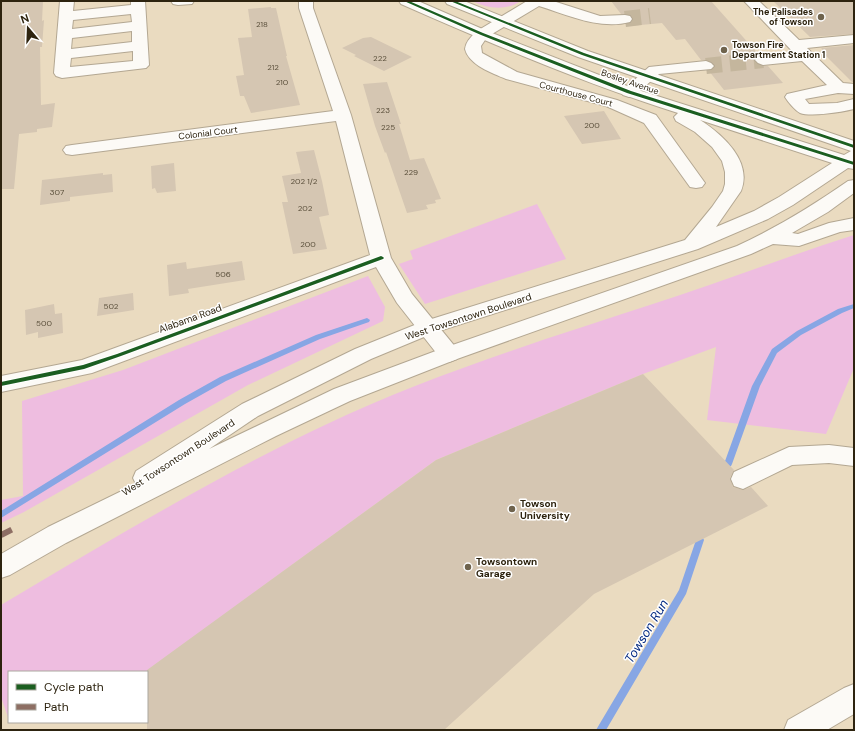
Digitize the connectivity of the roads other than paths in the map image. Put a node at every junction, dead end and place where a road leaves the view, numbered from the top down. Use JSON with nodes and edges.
{"nodes":[{"id":1,"x":66,"y":1,"type":"edge"},
{"id":2,"x":178,"y":1,"type":"edge"},
{"id":3,"x":187,"y":1,"type":"edge"},
{"id":4,"x":306,"y":1,"type":"edge"},
{"id":5,"x":406,"y":1,"type":"edge"},
{"id":6,"x":452,"y":1,"type":"edge"},
{"id":7,"x":537,"y":1,"type":"edge"},
{"id":8,"x":751,"y":1,"type":"edge"},
{"id":9,"x":139,"y":5,"type":"edge"},
{"id":10,"x":66,"y":16,"type":"junction"},
{"id":11,"x":625,"y":19,"type":"tunnel mouth"},
{"id":12,"x":502,"y":22,"type":"junction"},
{"id":13,"x":140,"y":26,"type":"junction"},
{"id":14,"x":64,"y":34,"type":"junction"},
{"id":15,"x":482,"y":34,"type":"junction"},
{"id":16,"x":854,"y":39,"type":"edge"},
{"id":17,"x":794,"y":45,"type":"junction"},
{"id":18,"x":807,"y":56,"type":"junction"},
{"id":19,"x":763,"y":60,"type":"tunnel mouth"},
{"id":20,"x":706,"y":66,"type":"tunnel mouth"},
{"id":21,"x":646,"y":76,"type":"junction"},
{"id":22,"x":838,"y":88,"type":"junction"},
{"id":23,"x":854,"y":89,"type":"edge"},
{"id":24,"x":629,"y":92,"type":"junction"},
{"id":25,"x":854,"y":104,"type":"edge"},
{"id":26,"x":343,"y":115,"type":"junction"},
{"id":27,"x":72,"y":150,"type":"dead end"},
{"id":28,"x":852,"y":157,"type":"edge"},
{"id":29,"x":696,"y":183,"type":"dead end"},
{"id":30,"x":854,"y":185,"type":"edge"},
{"id":31,"x":854,"y":224,"type":"edge"},
{"id":32,"x":770,"y":238,"type":"junction"},
{"id":33,"x":691,"y":245,"type":"junction"},
{"id":34,"x":381,"y":258,"type":"junction"},
{"id":35,"x":429,"y":327,"type":"junction"},
{"id":36,"x":449,"y":354,"type":"junction"},
{"id":37,"x":1,"y":384,"type":"edge"},
{"id":38,"x":854,"y":457,"type":"edge"},
{"id":39,"x":743,"y":479,"type":"dead end"},
{"id":40,"x":57,"y":535,"type":"junction"},
{"id":41,"x":1,"y":567,"type":"edge"},
{"id":42,"x":854,"y":698,"type":"edge"},
{"id":43,"x":799,"y":730,"type":"edge"}],
"edges":[{"from":1,"to":10,"type":"main road"},
{"from":2,"to":3,"type":"main road"},
{"from":4,"to":26,"type":"main road"},
{"from":5,"to":15,"type":"main road","name":"Bosley Avenue"},
{"from":6,"to":12,"type":"main road","name":"Bosley Avenue"},
{"from":7,"to":11,"type":"main road"},
{"from":7,"to":12,"type":"main road"},
{"from":8,"to":17,"type":"main road"},
{"from":9,"to":10,"type":"main road"},
{"from":9,"to":13,"type":"main road"},
{"from":10,"to":14,"type":"main road"},
{"from":12,"to":15,"type":"main road"},
{"from":12,"to":21,"type":"main road","name":"Bosley Avenue"},
{"from":13,"to":14,"type":"main road"},
{"from":13,"to":14,"type":"main road"},
{"from":15,"to":24,"type":"main road","name":"Bosley Avenue"},
{"from":15,"to":29,"type":"main road","name":"Courthouse Court"},
{"from":16,"to":17,"type":"main road"},
{"from":17,"to":18,"type":"main road"},
{"from":18,"to":19,"type":"main road"},
{"from":18,"to":22,"type":"main road"},
{"from":20,"to":21,"type":"main road"},
{"from":21,"to":24,"type":"main road"},
{"from":21,"to":28,"type":"main road","name":"Bosley Avenue"},
{"from":22,"to":23,"type":"main road"},
{"from":22,"to":25,"type":"main road"},
{"from":24,"to":28,"type":"main road","name":"Bosley Avenue"},
{"from":24,"to":33,"type":"main road"},
{"from":26,"to":27,"type":"main road","name":"Colonial Court"},
{"from":26,"to":34,"type":"main road"},
{"from":28,"to":33,"type":"main road","name":"West Towsontown Boulevard"},
{"from":30,"to":32,"type":"main road","name":"West Towsontown Boulevard"},
{"from":31,"to":32,"type":"main road"},
{"from":32,"to":36,"type":"main road","name":"West Towsontown Boulevard"},
{"from":33,"to":35,"type":"main road","name":"West Towsontown Boulevard"},
{"from":34,"to":35,"type":"main road"},
{"from":34,"to":37,"type":"main road","name":"Alabama Road"},
{"from":35,"to":36,"type":"main road"},
{"from":35,"to":40,"type":"main road","name":"West Towsontown Boulevard"},
{"from":36,"to":40,"type":"main road","name":"West Towsontown Boulevard"},
{"from":38,"to":39,"type":"main road"},
{"from":40,"to":41,"type":"main road","name":"West Towsontown Boulevard"},
{"from":42,"to":43,"type":"main road"}]}
